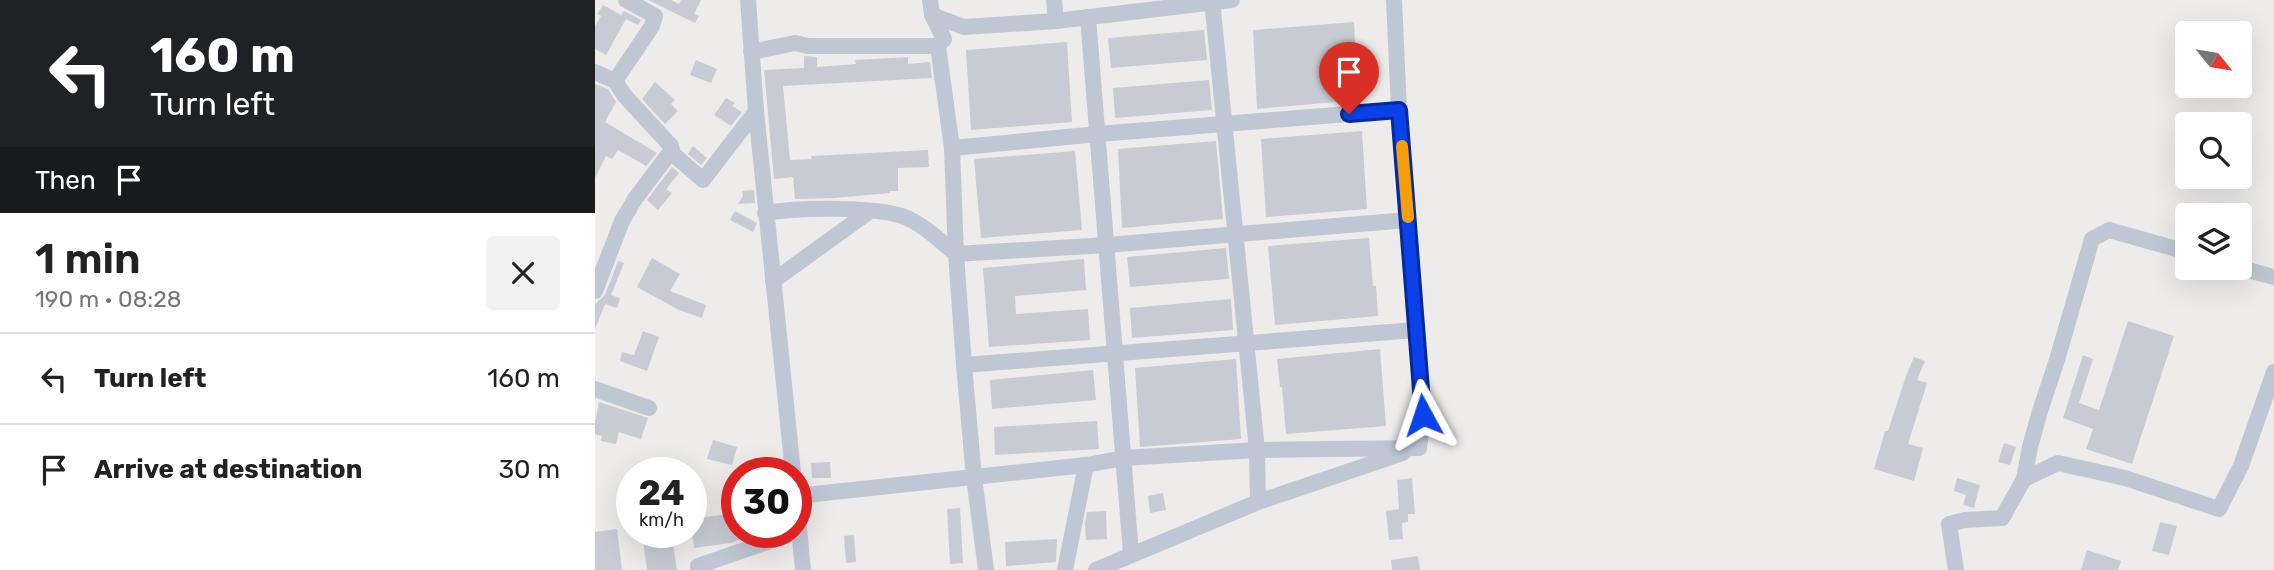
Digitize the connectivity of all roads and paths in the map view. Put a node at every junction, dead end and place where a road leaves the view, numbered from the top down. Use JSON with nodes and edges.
{"nodes":[{"id":1,"x":626,"y":0,"type":"edge"},
{"id":2,"x":659,"y":0,"type":"edge"},
{"id":3,"x":748,"y":0,"type":"edge"},
{"id":4,"x":1054,"y":0,"type":"edge"},
{"id":5,"x":1232,"y":0,"type":"edge"},
{"id":6,"x":1394,"y":0,"type":"edge"},
{"id":7,"x":1212,"y":1,"type":"edge"},
{"id":8,"x":931,"y":8,"type":"edge"},
{"id":9,"x":655,"y":16,"type":"junction"},
{"id":10,"x":1088,"y":17,"type":"junction"},
{"id":11,"x":1056,"y":21,"type":"junction"},
{"id":12,"x":964,"y":27,"type":"junction"},
{"id":13,"x":941,"y":42,"type":"junction"},
{"id":14,"x":751,"y":52,"type":"junction"},
{"id":15,"x":595,"y":72,"type":"edge"},
{"id":16,"x":615,"y":82,"type":"junction"},
{"id":17,"x":1399,"y":110,"type":"junction"},
{"id":18,"x":756,"y":111,"type":"junction"},
{"id":19,"x":1224,"y":123,"type":"junction"},
{"id":20,"x":1098,"y":134,"type":"junction"},
{"id":21,"x":952,"y":148,"type":"junction"},
{"id":22,"x":673,"y":154,"type":"junction"},
{"id":23,"x":870,"y":211,"type":"junction"},
{"id":24,"x":765,"y":213,"type":"junction"},
{"id":25,"x":1408,"y":220,"type":"junction"},
{"id":26,"x":1235,"y":233,"type":"junction"},
{"id":27,"x":1107,"y":245,"type":"junction"},
{"id":28,"x":2175,"y":249,"type":"edge"},
{"id":29,"x":956,"y":254,"type":"junction"},
{"id":30,"x":2252,"y":272,"type":"edge"},
{"id":31,"x":2274,"y":278,"type":"edge"},
{"id":32,"x":773,"y":281,"type":"junction"},
{"id":33,"x":595,"y":291,"type":"edge"},
{"id":34,"x":1416,"y":330,"type":"junction"},
{"id":35,"x":1245,"y":343,"type":"junction"},
{"id":36,"x":1117,"y":355,"type":"junction"},
{"id":37,"x":964,"y":365,"type":"junction"},
{"id":38,"x":2274,"y":372,"type":"edge"},
{"id":39,"x":595,"y":389,"type":"edge"},
{"id":40,"x":649,"y":408,"type":"dead end"},
{"id":41,"x":1419,"y":448,"type":"junction"},
{"id":42,"x":1257,"y":450,"type":"junction"},
{"id":43,"x":791,"y":457,"type":"edge"},
{"id":44,"x":1124,"y":457,"type":"junction"},
{"id":45,"x":1086,"y":466,"type":"junction"},
{"id":46,"x":974,"y":477,"type":"junction"},
{"id":47,"x":2024,"y":479,"type":"junction"},
{"id":48,"x":812,"y":495,"type":"edge"},
{"id":49,"x":1258,"y":502,"type":"junction"},
{"id":50,"x":750,"y":548,"type":"edge"},
{"id":51,"x":800,"y":548,"type":"edge"},
{"id":52,"x":1131,"y":554,"type":"junction"},
{"id":53,"x":698,"y":570,"type":"edge"},
{"id":54,"x":803,"y":570,"type":"edge"},
{"id":55,"x":986,"y":570,"type":"edge"},
{"id":56,"x":1065,"y":570,"type":"edge"},
{"id":57,"x":1096,"y":570,"type":"edge"},
{"id":58,"x":1956,"y":570,"type":"edge"}],
"edges":[{"from":1,"to":9,"type":"street"},
{"from":2,"to":9,"type":"street"},
{"from":3,"to":14,"type":"street"},
{"from":4,"to":11,"type":"street"},
{"from":5,"to":7,"type":"street"},
{"from":6,"to":17,"type":"street"},
{"from":7,"to":10,"type":"street"},
{"from":7,"to":19,"type":"street"},
{"from":8,"to":12,"type":"street"},
{"from":8,"to":13,"type":"street"},
{"from":9,"to":16,"type":"street"},
{"from":10,"to":11,"type":"street"},
{"from":10,"to":20,"type":"street"},
{"from":11,"to":12,"type":"street"},
{"from":12,"to":13,"type":"street"},
{"from":13,"to":14,"type":"street"},
{"from":13,"to":21,"type":"street"},
{"from":14,"to":18,"type":"street"},
{"from":15,"to":16,"type":"street"},
{"from":16,"to":22,"type":"street"},
{"from":17,"to":19,"type":"street"},
{"from":17,"to":25,"type":"street"},
{"from":18,"to":22,"type":"street"},
{"from":18,"to":24,"type":"street"},
{"from":19,"to":20,"type":"street"},
{"from":19,"to":26,"type":"street"},
{"from":20,"to":21,"type":"street"},
{"from":20,"to":27,"type":"street"},
{"from":21,"to":29,"type":"street"},
{"from":22,"to":33,"type":"street"},
{"from":23,"to":24,"type":"street"},
{"from":23,"to":29,"type":"street"},
{"from":23,"to":32,"type":"street"},
{"from":24,"to":32,"type":"street"},
{"from":25,"to":26,"type":"street"},
{"from":25,"to":34,"type":"street"},
{"from":26,"to":27,"type":"street"},
{"from":26,"to":35,"type":"street"},
{"from":27,"to":29,"type":"street"},
{"from":27,"to":36,"type":"street"},
{"from":28,"to":47,"type":"street"},
{"from":29,"to":37,"type":"street"},
{"from":30,"to":31,"type":"street"},
{"from":32,"to":43,"type":"street"},
{"from":34,"to":35,"type":"street"},
{"from":34,"to":41,"type":"street"},
{"from":35,"to":36,"type":"street"},
{"from":35,"to":42,"type":"street"},
{"from":36,"to":37,"type":"street"},
{"from":36,"to":44,"type":"street"},
{"from":37,"to":46,"type":"street"},
{"from":38,"to":47,"type":"street"},
{"from":39,"to":40,"type":"street"},
{"from":41,"to":42,"type":"street"},
{"from":41,"to":49,"type":"street"},
{"from":42,"to":44,"type":"street"},
{"from":42,"to":49,"type":"street"},
{"from":44,"to":45,"type":"street"},
{"from":44,"to":52,"type":"street"},
{"from":45,"to":46,"type":"street"},
{"from":45,"to":56,"type":"street"},
{"from":46,"to":48,"type":"street"},
{"from":46,"to":55,"type":"street"},
{"from":47,"to":58,"type":"street"},
{"from":49,"to":52,"type":"street"},
{"from":50,"to":53,"type":"street"},
{"from":51,"to":54,"type":"street"},
{"from":52,"to":57,"type":"street"}]}
